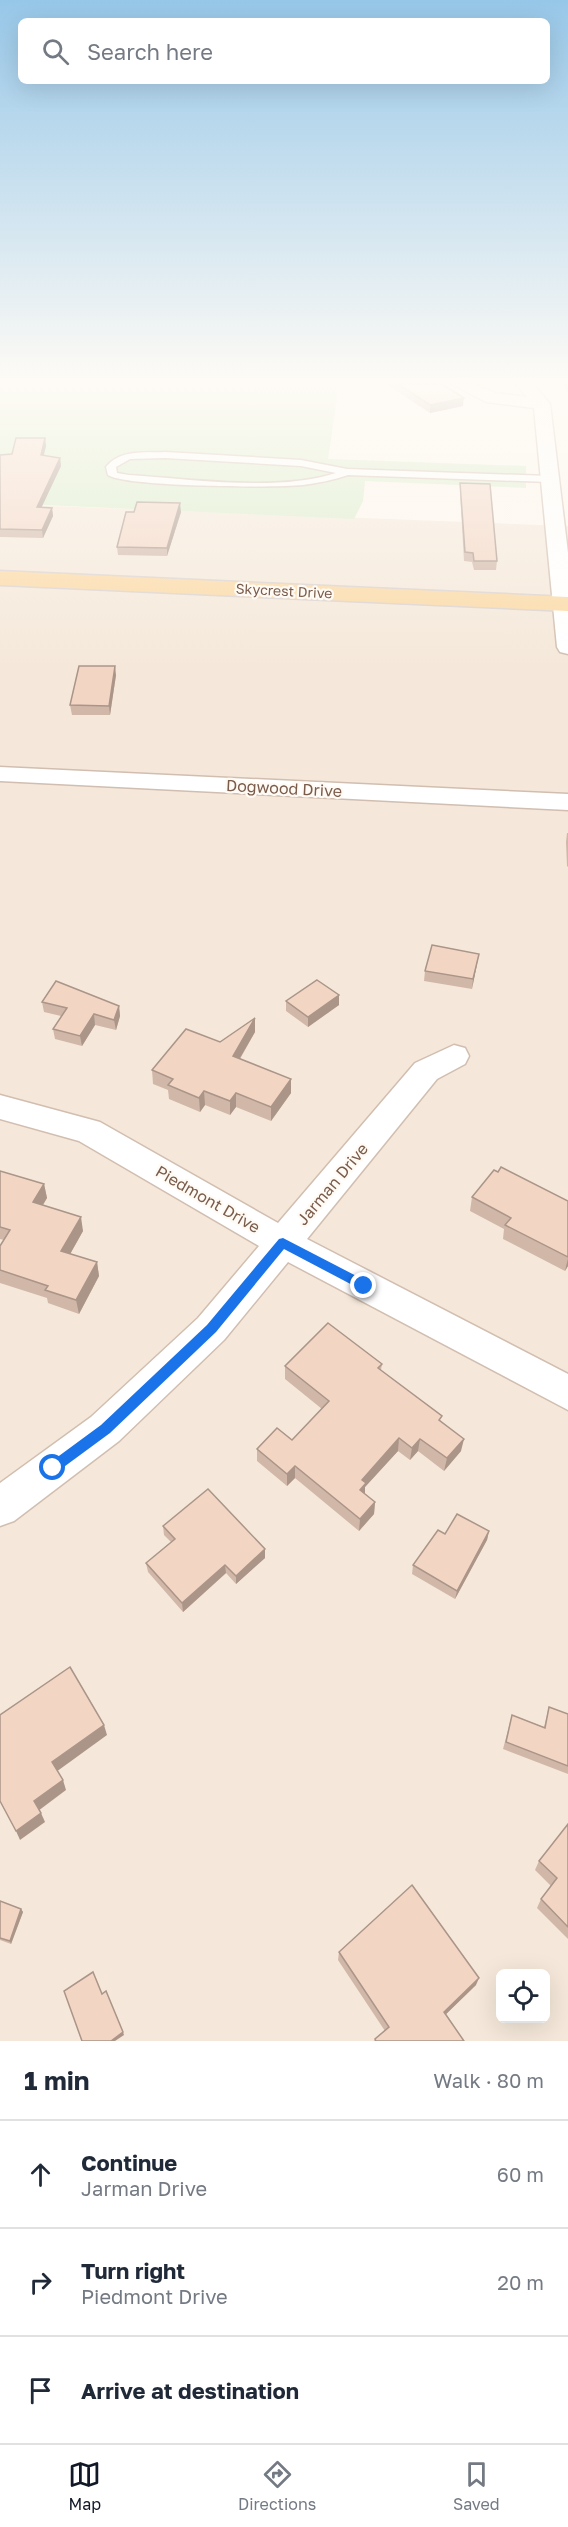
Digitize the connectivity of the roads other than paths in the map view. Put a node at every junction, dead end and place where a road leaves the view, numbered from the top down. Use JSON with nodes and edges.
{"nodes":[{"id":1,"x":158,"y":479,"type":"edge"},
{"id":2,"x":322,"y":479,"type":"edge"},
{"id":3,"x":549,"y":479,"type":"edge"},
{"id":4,"x":0,"y":578,"type":"edge"},
{"id":5,"x":566,"y":603,"type":"edge"},
{"id":6,"x":568,"y":646,"type":"edge"},
{"id":7,"x":0,"y":774,"type":"edge"},
{"id":8,"x":568,"y":802,"type":"edge"},
{"id":9,"x":454,"y":1056,"type":"dead end"},
{"id":10,"x":0,"y":1107,"type":"edge"},
{"id":11,"x":283,"y":1243,"type":"junction"},
{"id":12,"x":568,"y":1393,"type":"edge"},
{"id":13,"x":0,"y":1507,"type":"edge"}],
"edges":[{"from":1,"to":2,"type":"lane"},
{"from":3,"to":5,"type":"street"},
{"from":4,"to":5,"type":"main road","name":"Skycrest Drive"},
{"from":5,"to":6,"type":"street"},
{"from":7,"to":8,"type":"street","name":"Dogwood Drive"},
{"from":9,"to":11,"type":"street","name":"Jarman Drive"},
{"from":10,"to":11,"type":"street","name":"Piedmont Drive"},
{"from":11,"to":12,"type":"street","name":"Piedmont Drive"},
{"from":11,"to":13,"type":"street","name":"Jarman Drive"}]}
